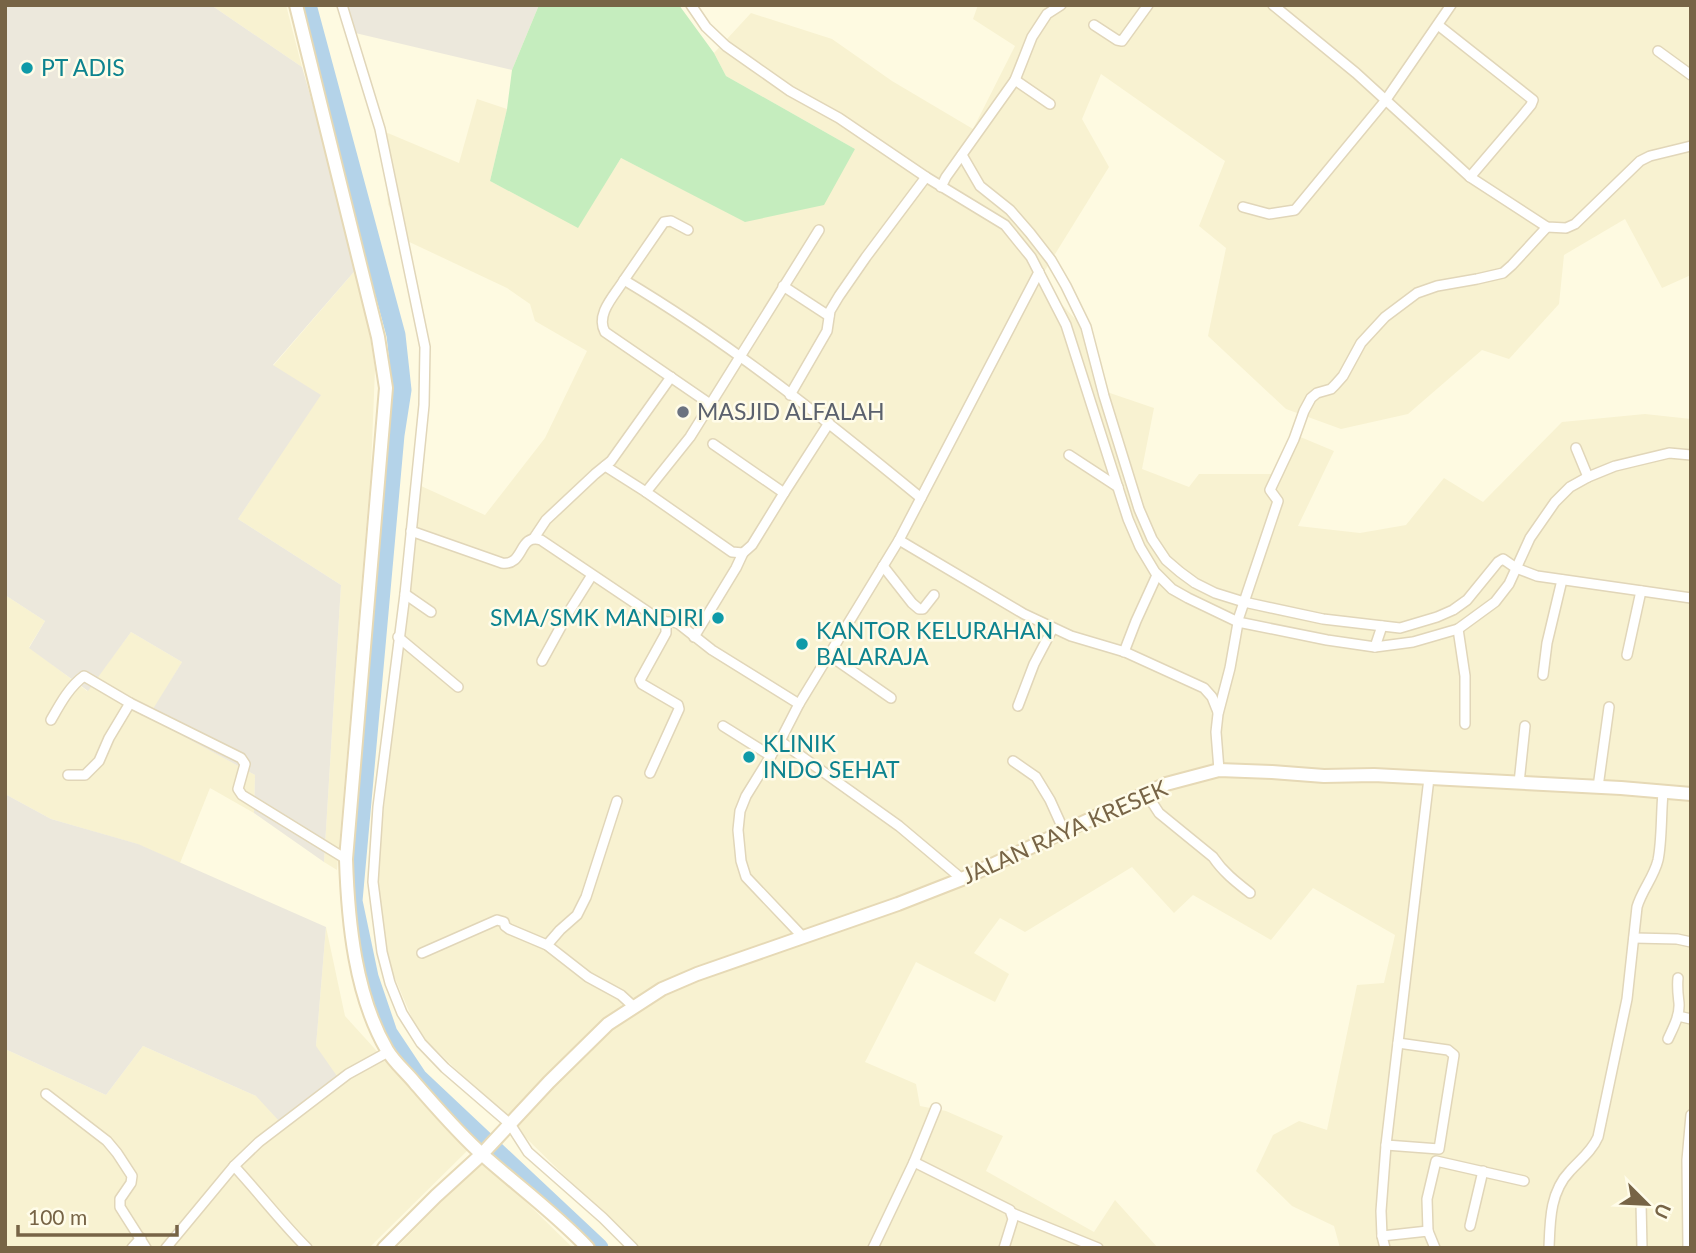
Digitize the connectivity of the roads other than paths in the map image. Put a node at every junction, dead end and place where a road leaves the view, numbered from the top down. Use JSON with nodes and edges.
{"nodes":[{"id":1,"x":296,"y":5,"type":"edge"},
{"id":2,"x":342,"y":5,"type":"edge"},
{"id":3,"x":691,"y":5,"type":"edge"},
{"id":4,"x":1061,"y":5,"type":"edge"},
{"id":5,"x":1148,"y":5,"type":"edge"},
{"id":6,"x":1273,"y":5,"type":"edge"},
{"id":7,"x":1451,"y":5,"type":"edge"},
{"id":8,"x":1094,"y":24,"type":"dead end"},
{"id":9,"x":1437,"y":25,"type":"junction"},
{"id":10,"x":1658,"y":51,"type":"dead end"},
{"id":11,"x":1691,"y":75,"type":"edge"},
{"id":12,"x":1014,"y":80,"type":"junction"},
{"id":13,"x":1385,"y":101,"type":"junction"},
{"id":14,"x":1050,"y":104,"type":"dead end"},
{"id":15,"x":1691,"y":146,"type":"edge"},
{"id":16,"x":961,"y":156,"type":"junction"},
{"id":17,"x":926,"y":177,"type":"junction"},
{"id":18,"x":1470,"y":177,"type":"junction"},
{"id":19,"x":941,"y":187,"type":"junction"},
{"id":20,"x":1243,"y":207,"type":"dead end"},
{"id":21,"x":1547,"y":227,"type":"junction"},
{"id":22,"x":688,"y":230,"type":"dead end"},
{"id":23,"x":819,"y":230,"type":"dead end"},
{"id":24,"x":1039,"y":272,"type":"junction"},
{"id":25,"x":624,"y":280,"type":"junction"},
{"id":26,"x":783,"y":286,"type":"junction"},
{"id":27,"x":830,"y":316,"type":"junction"},
{"id":28,"x":740,"y":357,"type":"junction"},
{"id":29,"x":671,"y":377,"type":"junction"},
{"id":30,"x":790,"y":394,"type":"junction"},
{"id":31,"x":710,"y":404,"type":"junction"},
{"id":32,"x":829,"y":423,"type":"junction"},
{"id":33,"x":712,"y":444,"type":"dead end"},
{"id":34,"x":1576,"y":448,"type":"dead end"},
{"id":35,"x":1069,"y":455,"type":"dead end"},
{"id":36,"x":1691,"y":455,"type":"edge"},
{"id":37,"x":605,"y":466,"type":"junction"},
{"id":38,"x":1587,"y":475,"type":"junction"},
{"id":39,"x":1118,"y":487,"type":"junction"},
{"id":40,"x":646,"y":492,"type":"junction"},
{"id":41,"x":784,"y":493,"type":"junction"},
{"id":42,"x":921,"y":498,"type":"junction"},
{"id":43,"x":1134,"y":514,"type":"junction"},
{"id":44,"x":411,"y":531,"type":"junction"},
{"id":45,"x":534,"y":538,"type":"junction"},
{"id":46,"x":899,"y":540,"type":"junction"},
{"id":47,"x":1146,"y":543,"type":"junction"},
{"id":48,"x":743,"y":553,"type":"junction"},
{"id":49,"x":1512,"y":564,"type":"junction"},
{"id":50,"x":883,"y":566,"type":"junction"},
{"id":51,"x":1160,"y":568,"type":"junction"},
{"id":52,"x":1179,"y":573,"type":"junction"},
{"id":53,"x":592,"y":575,"type":"junction"},
{"id":54,"x":1562,"y":580,"type":"junction"},
{"id":55,"x":1173,"y":586,"type":"junction"},
{"id":56,"x":1192,"y":590,"type":"junction"},
{"id":57,"x":1640,"y":591,"type":"junction"},
{"id":58,"x":405,"y":594,"type":"junction"},
{"id":59,"x":934,"y":595,"type":"dead end"},
{"id":60,"x":1691,"y":598,"type":"edge"},
{"id":61,"x":1244,"y":604,"type":"junction"},
{"id":62,"x":431,"y":612,"type":"dead end"},
{"id":63,"x":1239,"y":620,"type":"junction"},
{"id":64,"x":667,"y":622,"type":"junction"},
{"id":65,"x":1053,"y":628,"type":"junction"},
{"id":66,"x":1320,"y":628,"type":"junction"},
{"id":67,"x":1381,"y":628,"type":"junction"},
{"id":68,"x":1458,"y":629,"type":"junction"},
{"id":69,"x":1352,"y":634,"type":"junction"},
{"id":70,"x":1400,"y":636,"type":"junction"},
{"id":71,"x":398,"y":637,"type":"junction"},
{"id":72,"x":694,"y":637,"type":"junction"},
{"id":73,"x":1376,"y":644,"type":"junction"},
{"id":74,"x":1124,"y":652,"type":"junction"},
{"id":75,"x":829,"y":655,"type":"junction"},
{"id":76,"x":1627,"y":655,"type":"dead end"},
{"id":77,"x":542,"y":661,"type":"dead end"},
{"id":78,"x":1543,"y":675,"type":"dead end"},
{"id":79,"x":458,"y":687,"type":"dead end"},
{"id":80,"x":891,"y":698,"type":"dead end"},
{"id":81,"x":130,"y":703,"type":"junction"},
{"id":82,"x":799,"y":704,"type":"junction"},
{"id":83,"x":1018,"y":706,"type":"dead end"},
{"id":84,"x":1609,"y":707,"type":"dead end"},
{"id":85,"x":1219,"y":713,"type":"junction"},
{"id":86,"x":51,"y":720,"type":"dead end"},
{"id":87,"x":1465,"y":724,"type":"dead end"},
{"id":88,"x":723,"y":726,"type":"dead end"},
{"id":89,"x":1525,"y":726,"type":"dead end"},
{"id":90,"x":780,"y":741,"type":"junction"},
{"id":91,"x":771,"y":756,"type":"junction"},
{"id":92,"x":1013,"y":761,"type":"dead end"},
{"id":93,"x":1219,"y":770,"type":"junction"},
{"id":94,"x":650,"y":774,"type":"dead end"},
{"id":95,"x":68,"y":775,"type":"dead end"},
{"id":96,"x":1429,"y":778,"type":"junction"},
{"id":97,"x":1520,"y":783,"type":"junction"},
{"id":98,"x":1598,"y":787,"type":"junction"},
{"id":99,"x":1146,"y":793,"type":"junction"},
{"id":100,"x":1663,"y":793,"type":"junction"},
{"id":101,"x":1691,"y":794,"type":"edge"},
{"id":102,"x":617,"y":801,"type":"dead end"},
{"id":103,"x":1063,"y":831,"type":"junction"},
{"id":104,"x":346,"y":859,"type":"junction"},
{"id":105,"x":962,"y":879,"type":"junction"},
{"id":106,"x":1250,"y":893,"type":"dead end"},
{"id":107,"x":803,"y":937,"type":"junction"},
{"id":108,"x":1634,"y":939,"type":"junction"},
{"id":109,"x":1691,"y":942,"type":"edge"},
{"id":110,"x":547,"y":945,"type":"junction"},
{"id":111,"x":422,"y":953,"type":"dead end"},
{"id":112,"x":1678,"y":978,"type":"dead end"},
{"id":113,"x":633,"y":1006,"type":"junction"},
{"id":114,"x":1678,"y":1016,"type":"junction"},
{"id":115,"x":1691,"y":1019,"type":"edge"},
{"id":116,"x":1668,"y":1039,"type":"dead end"},
{"id":117,"x":1398,"y":1043,"type":"junction"},
{"id":118,"x":388,"y":1052,"type":"junction"},
{"id":119,"x":46,"y":1094,"type":"dead end"},
{"id":120,"x":936,"y":1108,"type":"dead end"},
{"id":121,"x":1691,"y":1115,"type":"edge"},
{"id":122,"x":507,"y":1127,"type":"junction"},
{"id":123,"x":1387,"y":1145,"type":"junction"},
{"id":124,"x":1439,"y":1149,"type":"junction"},
{"id":125,"x":483,"y":1153,"type":"junction"},
{"id":126,"x":1689,"y":1160,"type":"edge"},
{"id":127,"x":1436,"y":1161,"type":"junction"},
{"id":128,"x":914,"y":1162,"type":"junction"},
{"id":129,"x":234,"y":1166,"type":"junction"},
{"id":130,"x":1483,"y":1171,"type":"junction"},
{"id":131,"x":1524,"y":1181,"type":"dead end"},
{"id":132,"x":1642,"y":1203,"type":"dead end"},
{"id":133,"x":1012,"y":1213,"type":"junction"},
{"id":134,"x":1470,"y":1226,"type":"dead end"},
{"id":135,"x":1428,"y":1231,"type":"junction"},
{"id":136,"x":1382,"y":1236,"type":"junction"},
{"id":137,"x":141,"y":1238,"type":"junction"},
{"id":138,"x":132,"y":1248,"type":"edge"},
{"id":139,"x":146,"y":1248,"type":"edge"},
{"id":140,"x":166,"y":1248,"type":"edge"},
{"id":141,"x":307,"y":1248,"type":"edge"},
{"id":142,"x":384,"y":1248,"type":"edge"},
{"id":143,"x":588,"y":1248,"type":"edge"},
{"id":144,"x":633,"y":1248,"type":"edge"},
{"id":145,"x":873,"y":1248,"type":"edge"},
{"id":146,"x":1004,"y":1248,"type":"edge"},
{"id":147,"x":1098,"y":1248,"type":"edge"},
{"id":148,"x":1385,"y":1248,"type":"edge"},
{"id":149,"x":1435,"y":1248,"type":"edge"},
{"id":150,"x":1549,"y":1248,"type":"edge"},
{"id":151,"x":1642,"y":1248,"type":"edge"},
{"id":152,"x":1688,"y":1248,"type":"edge"}],
"edges":[{"from":1,"to":104,"type":"main road"},
{"from":2,"to":44,"type":"street"},
{"from":3,"to":17,"type":"street"},
{"from":4,"to":12,"type":"street"},
{"from":5,"to":8,"type":"street"},
{"from":6,"to":13,"type":"street"},
{"from":7,"to":9,"type":"street"},
{"from":9,"to":13,"type":"street"},
{"from":9,"to":18,"type":"street"},
{"from":10,"to":11,"type":"street"},
{"from":12,"to":14,"type":"street"},
{"from":12,"to":16,"type":"street"},
{"from":13,"to":18,"type":"street"},
{"from":13,"to":20,"type":"street"},
{"from":15,"to":21,"type":"street"},
{"from":16,"to":19,"type":"street"},
{"from":16,"to":43,"type":"street"},
{"from":17,"to":19,"type":"street"},
{"from":17,"to":27,"type":"street"},
{"from":18,"to":21,"type":"street"},
{"from":19,"to":24,"type":"street"},
{"from":21,"to":61,"type":"street"},
{"from":22,"to":25,"type":"street"},
{"from":23,"to":26,"type":"street"},
{"from":24,"to":39,"type":"street"},
{"from":24,"to":42,"type":"street"},
{"from":25,"to":28,"type":"street"},
{"from":25,"to":29,"type":"street"},
{"from":26,"to":27,"type":"street"},
{"from":26,"to":28,"type":"street"},
{"from":27,"to":30,"type":"street"},
{"from":28,"to":30,"type":"street"},
{"from":28,"to":31,"type":"street"},
{"from":29,"to":31,"type":"street"},
{"from":29,"to":37,"type":"street"},
{"from":30,"to":32,"type":"street"},
{"from":31,"to":40,"type":"street"},
{"from":32,"to":41,"type":"street"},
{"from":32,"to":42,"type":"street"},
{"from":33,"to":41,"type":"street"},
{"from":34,"to":38,"type":"street"},
{"from":35,"to":39,"type":"street"},
{"from":36,"to":38,"type":"street"},
{"from":37,"to":40,"type":"street"},
{"from":37,"to":45,"type":"street"},
{"from":38,"to":49,"type":"street"},
{"from":39,"to":43,"type":"street"},
{"from":40,"to":48,"type":"street"},
{"from":41,"to":48,"type":"street"},
{"from":42,"to":46,"type":"street"},
{"from":43,"to":47,"type":"street"},
{"from":43,"to":47,"type":"street"},
{"from":44,"to":45,"type":"street"},
{"from":44,"to":58,"type":"street"},
{"from":45,"to":53,"type":"street"},
{"from":46,"to":50,"type":"street"},
{"from":46,"to":65,"type":"street"},
{"from":47,"to":51,"type":"street"},
{"from":47,"to":51,"type":"street"},
{"from":48,"to":72,"type":"street"},
{"from":49,"to":54,"type":"street"},
{"from":49,"to":68,"type":"street"},
{"from":49,"to":70,"type":"street"},
{"from":50,"to":59,"type":"street"},
{"from":50,"to":75,"type":"street"},
{"from":51,"to":52,"type":"street"},
{"from":51,"to":55,"type":"street"},
{"from":51,"to":74,"type":"street"},
{"from":52,"to":55,"type":"street"},
{"from":52,"to":56,"type":"street"},
{"from":53,"to":64,"type":"street"},
{"from":53,"to":77,"type":"street"},
{"from":54,"to":57,"type":"street"},
{"from":54,"to":78,"type":"street"},
{"from":55,"to":56,"type":"street"},
{"from":56,"to":61,"type":"street"},
{"from":56,"to":63,"type":"street"},
{"from":57,"to":60,"type":"street"},
{"from":57,"to":76,"type":"street"},
{"from":58,"to":62,"type":"street"},
{"from":58,"to":71,"type":"street"},
{"from":61,"to":63,"type":"street"},
{"from":61,"to":66,"type":"street"},
{"from":63,"to":66,"type":"street"},
{"from":63,"to":85,"type":"street"},
{"from":64,"to":72,"type":"street"},
{"from":64,"to":94,"type":"street"},
{"from":65,"to":74,"type":"street"},
{"from":65,"to":83,"type":"street"},
{"from":66,"to":69,"type":"street"},
{"from":66,"to":69,"type":"street"},
{"from":67,"to":69,"type":"street"},
{"from":67,"to":70,"type":"street"},
{"from":67,"to":73,"type":"street"},
{"from":68,"to":70,"type":"street"},
{"from":68,"to":87,"type":"street"},
{"from":69,"to":73,"type":"street"},
{"from":70,"to":73,"type":"street"},
{"from":71,"to":79,"type":"street"},
{"from":71,"to":122,"type":"street"},
{"from":72,"to":82,"type":"street"},
{"from":74,"to":85,"type":"street"},
{"from":75,"to":80,"type":"street"},
{"from":75,"to":82,"type":"street"},
{"from":81,"to":86,"type":"street"},
{"from":81,"to":95,"type":"street"},
{"from":81,"to":104,"type":"street"},
{"from":82,"to":90,"type":"street"},
{"from":84,"to":98,"type":"street"},
{"from":85,"to":93,"type":"street"},
{"from":88,"to":91,"type":"street"},
{"from":89,"to":97,"type":"street"},
{"from":90,"to":91,"type":"street"},
{"from":90,"to":105,"type":"street"},
{"from":91,"to":107,"type":"street"},
{"from":92,"to":103,"type":"street"},
{"from":93,"to":96,"type":"main road","name":"JALAN RAYA KRESEK"},
{"from":93,"to":99,"type":"main road","name":"JALAN RAYA KRESEK"},
{"from":96,"to":97,"type":"main road","name":"JALAN RAYA KRESEK"},
{"from":96,"to":117,"type":"street"},
{"from":97,"to":98,"type":"main road","name":"JALAN RAYA KRESEK"},
{"from":98,"to":100,"type":"main road","name":"JALAN RAYA KRESEK"},
{"from":99,"to":103,"type":"main road","name":"JALAN RAYA KRESEK"},
{"from":99,"to":106,"type":"street"},
{"from":100,"to":101,"type":"main road","name":"JALAN RAYA KRESEK"},
{"from":100,"to":108,"type":"street"},
{"from":102,"to":110,"type":"street"},
{"from":103,"to":105,"type":"main road","name":"JALAN RAYA KRESEK"},
{"from":104,"to":118,"type":"main road"},
{"from":105,"to":107,"type":"main road","name":"JALAN RAYA KRESEK"},
{"from":107,"to":113,"type":"main road","name":"JALAN RAYA KRESEK"},
{"from":108,"to":109,"type":"street"},
{"from":108,"to":150,"type":"street"},
{"from":110,"to":111,"type":"street"},
{"from":110,"to":113,"type":"street"},
{"from":112,"to":114,"type":"street"},
{"from":113,"to":122,"type":"main road","name":"JALAN RAYA KRESEK"},
{"from":114,"to":115,"type":"street"},
{"from":114,"to":116,"type":"street"},
{"from":117,"to":123,"type":"street"},
{"from":117,"to":124,"type":"street"},
{"from":118,"to":125,"type":"main road"},
{"from":118,"to":129,"type":"street"},
{"from":119,"to":137,"type":"street"},
{"from":120,"to":128,"type":"street"},
{"from":121,"to":126,"type":"street"},
{"from":122,"to":125,"type":"main road","name":"JALAN RAYA KRESEK"},
{"from":122,"to":144,"type":"street"},
{"from":123,"to":124,"type":"street"},
{"from":123,"to":136,"type":"street"},
{"from":124,"to":127,"type":"street"},
{"from":125,"to":142,"type":"main road","name":"JALAN RAYA KRESEK"},
{"from":125,"to":143,"type":"main road"},
{"from":126,"to":152,"type":"street"},
{"from":127,"to":130,"type":"street"},
{"from":127,"to":135,"type":"street"},
{"from":128,"to":133,"type":"street"},
{"from":128,"to":145,"type":"street"},
{"from":129,"to":140,"type":"street"},
{"from":129,"to":141,"type":"street"},
{"from":130,"to":131,"type":"street"},
{"from":130,"to":134,"type":"street"},
{"from":132,"to":151,"type":"street"},
{"from":133,"to":146,"type":"street"},
{"from":133,"to":147,"type":"street"},
{"from":135,"to":136,"type":"street"},
{"from":135,"to":149,"type":"street"},
{"from":136,"to":148,"type":"street"},
{"from":137,"to":138,"type":"street"},
{"from":137,"to":139,"type":"street"}]}
